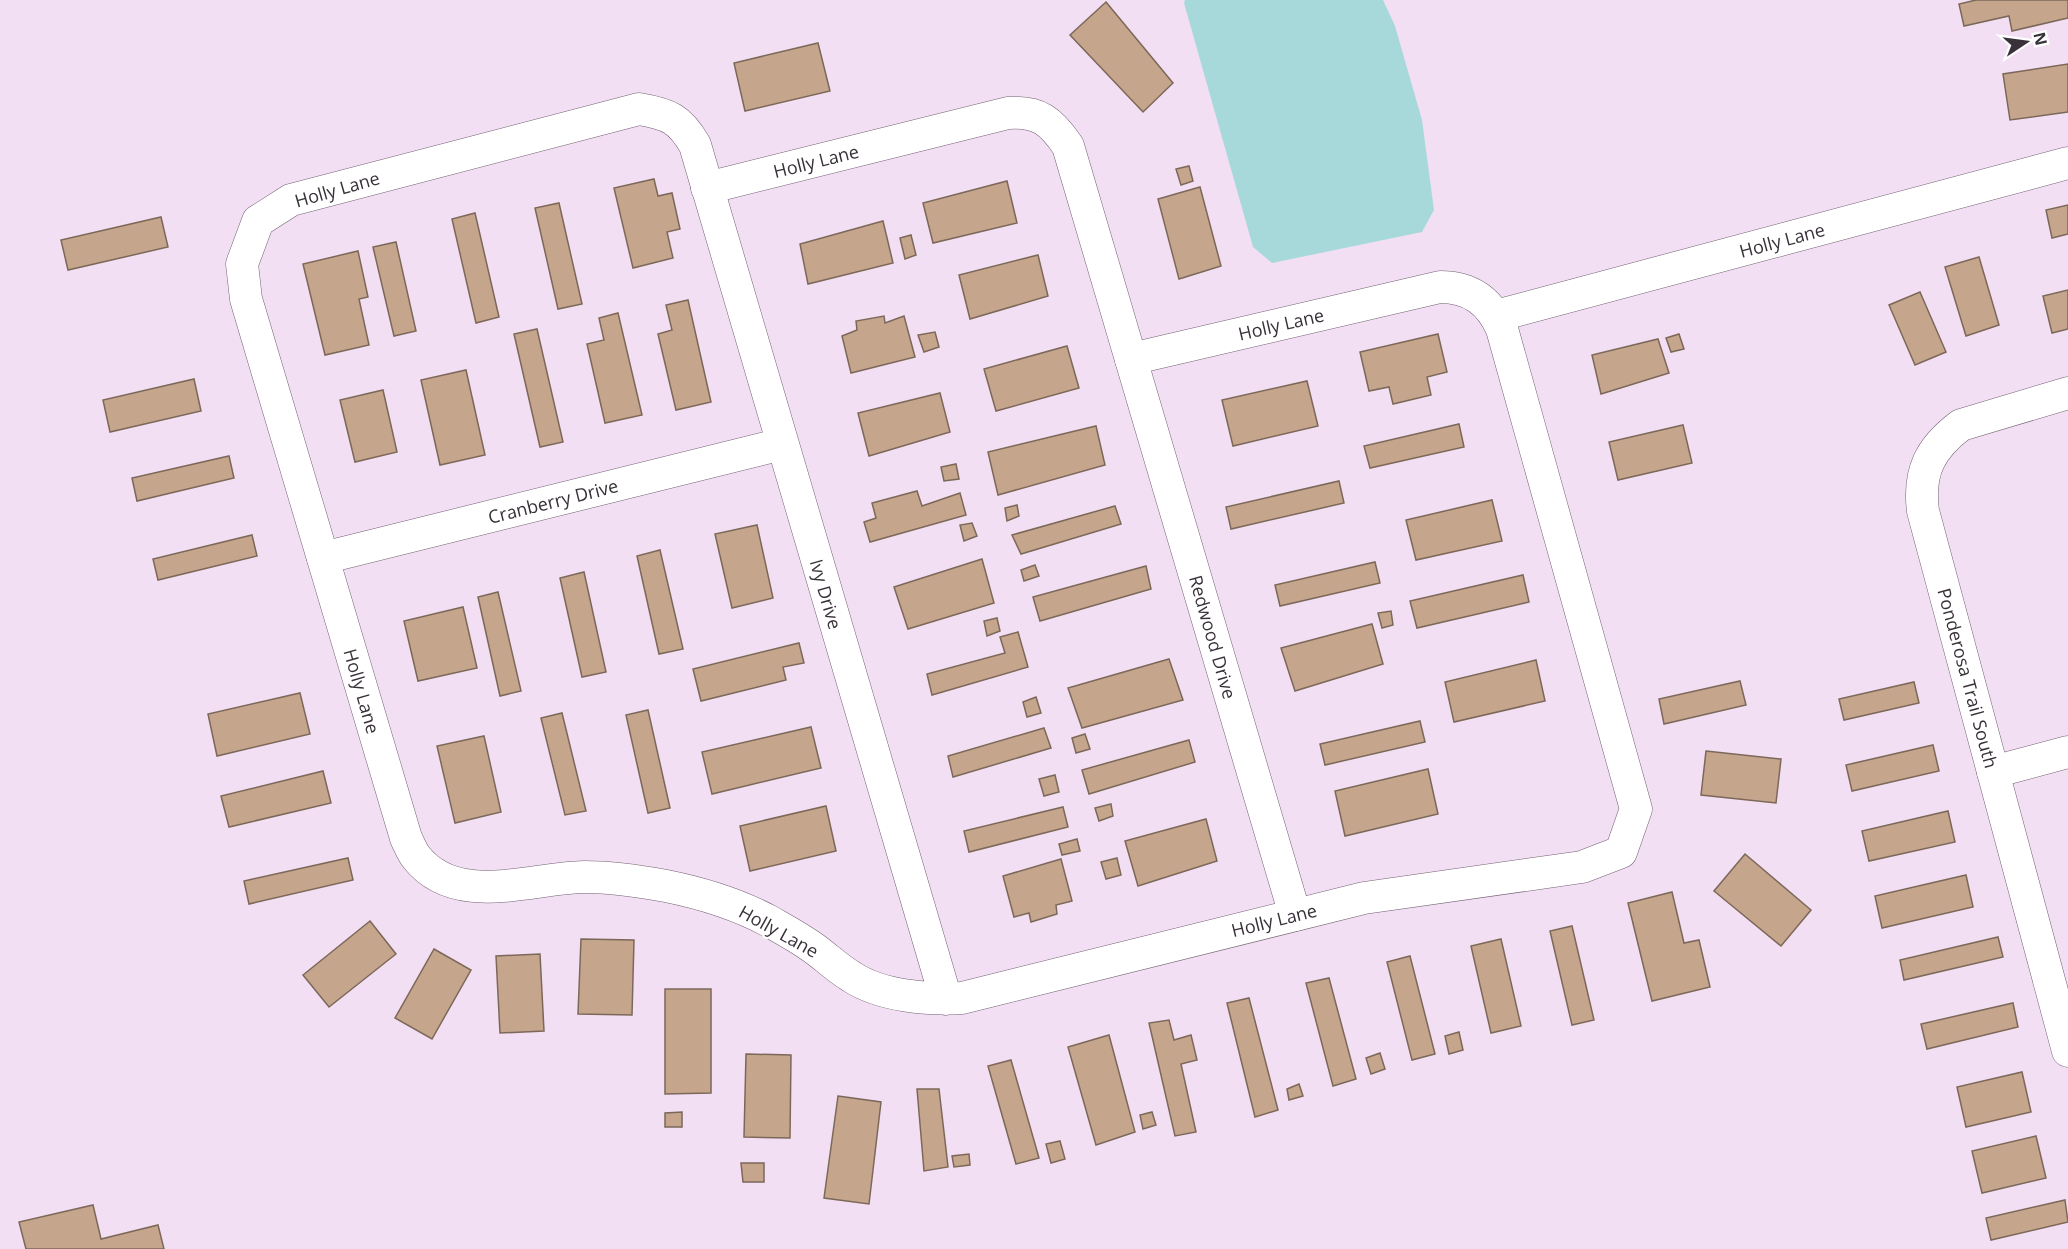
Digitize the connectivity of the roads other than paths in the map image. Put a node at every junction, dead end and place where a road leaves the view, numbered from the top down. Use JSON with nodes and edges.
{"nodes":[{"id":1,"x":2068,"y":163,"type":"edge"},
{"id":2,"x":708,"y":188,"type":"junction"},
{"id":3,"x":1496,"y":316,"type":"junction"},
{"id":4,"x":1131,"y":359,"type":"junction"},
{"id":5,"x":2068,"y":393,"type":"edge"},
{"id":6,"x":782,"y":444,"type":"junction"},
{"id":7,"x":323,"y":558,"type":"junction"},
{"id":8,"x":2068,"y":752,"type":"edge"},
{"id":9,"x":1993,"y":772,"type":"junction"},
{"id":10,"x":1295,"y":915,"type":"junction"},
{"id":11,"x":946,"y":999,"type":"junction"},
{"id":12,"x":2068,"y":1051,"type":"edge"}],
"edges":[{"from":1,"to":3,"type":"street","name":"Holly Lane"},
{"from":2,"to":4,"type":"street","name":"Holly Lane"},
{"from":2,"to":6,"type":"street","name":"Ivy Drive"},
{"from":2,"to":7,"type":"street","name":"Holly Lane"},
{"from":3,"to":4,"type":"street","name":"Holly Lane"},
{"from":3,"to":10,"type":"street","name":"Holly Lane"},
{"from":4,"to":10,"type":"street","name":"Redwood Drive"},
{"from":5,"to":9,"type":"street","name":"Ponderosa Trail South"},
{"from":6,"to":7,"type":"street","name":"Cranberry Drive"},
{"from":6,"to":11,"type":"street","name":"Ivy Drive"},
{"from":7,"to":11,"type":"street","name":"Holly Lane"},
{"from":8,"to":9,"type":"street"},
{"from":9,"to":12,"type":"street","name":"Ponderosa Trail South"},
{"from":10,"to":11,"type":"street","name":"Holly Lane"}]}
